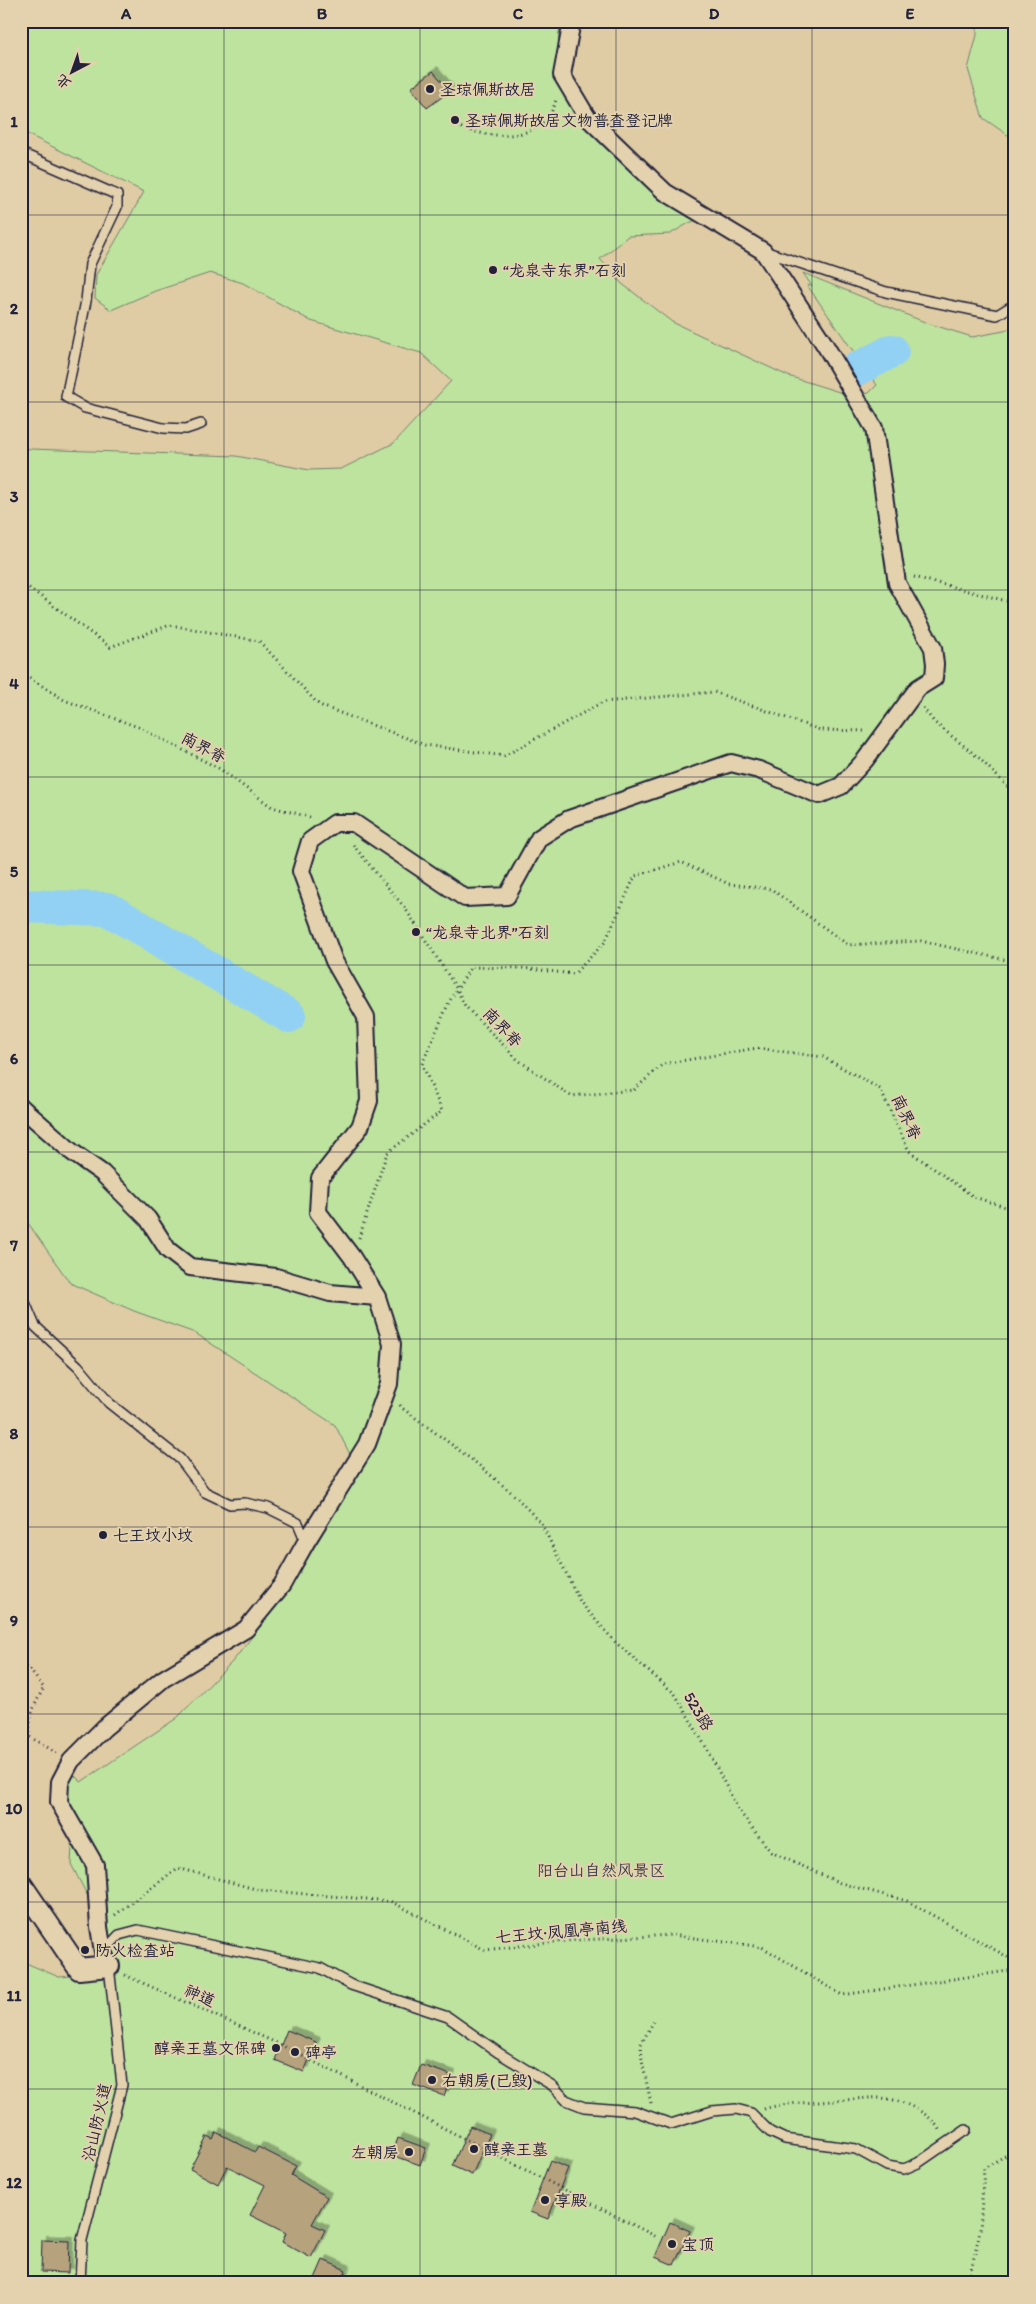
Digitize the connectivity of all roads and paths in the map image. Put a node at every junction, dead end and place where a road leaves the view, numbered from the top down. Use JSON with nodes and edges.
{"nodes":[{"id":1,"x":572,"y":21,"type":"edge"},
{"id":2,"x":562,"y":74,"type":"junction"},
{"id":3,"x":452,"y":124,"type":"dead end"},
{"id":4,"x":21,"y":153,"type":"edge"},
{"id":5,"x":763,"y":251,"type":"junction"},
{"id":6,"x":1015,"y":304,"type":"edge"},
{"id":7,"x":201,"y":424,"type":"dead end"},
{"id":8,"x":894,"y":569,"type":"junction"},
{"id":9,"x":21,"y":582,"type":"edge"},
{"id":10,"x":1015,"y":603,"type":"edge"},
{"id":11,"x":21,"y":672,"type":"edge"},
{"id":12,"x":913,"y":695,"type":"junction"},
{"id":13,"x":885,"y":732,"type":"junction"},
{"id":14,"x":1015,"y":794,"type":"edge"},
{"id":15,"x":335,"y":823,"type":"junction"},
{"id":16,"x":1015,"y":962,"type":"edge"},
{"id":17,"x":458,"y":989,"type":"junction"},
{"id":18,"x":21,"y":1107,"type":"edge"},
{"id":19,"x":1015,"y":1210,"type":"edge"},
{"id":20,"x":352,"y":1257,"type":"junction"},
{"id":21,"x":21,"y":1293,"type":"edge"},
{"id":22,"x":377,"y":1298,"type":"junction"},
{"id":23,"x":389,"y":1384,"type":"junction"},
{"id":24,"x":306,"y":1542,"type":"junction"},
{"id":25,"x":21,"y":1665,"type":"edge"},
{"id":26,"x":71,"y":1761,"type":"junction"},
{"id":27,"x":21,"y":1884,"type":"edge"},
{"id":28,"x":99,"y":1927,"type":"junction"},
{"id":29,"x":106,"y":1959,"type":"junction"},
{"id":30,"x":1015,"y":1961,"type":"edge"},
{"id":31,"x":1015,"y":1970,"type":"edge"},
{"id":32,"x":654,"y":2021,"type":"dead end"},
{"id":33,"x":751,"y":2113,"type":"junction"},
{"id":34,"x":649,"y":2116,"type":"junction"},
{"id":35,"x":966,"y":2130,"type":"dead end"},
{"id":36,"x":944,"y":2145,"type":"junction"},
{"id":37,"x":1015,"y":2150,"type":"edge"},
{"id":38,"x":656,"y":2236,"type":"dead end"},
{"id":39,"x":80,"y":2283,"type":"edge"},
{"id":40,"x":968,"y":2283,"type":"edge"}],
"edges":[{"from":1,"to":2,"type":"street"},
{"from":2,"to":3,"type":"path"},
{"from":2,"to":5,"type":"street"},
{"from":4,"to":7,"type":"lane"},
{"from":5,"to":6,"type":"lane"},
{"from":5,"to":8,"type":"street"},
{"from":8,"to":10,"type":"path"},
{"from":8,"to":12,"type":"street"},
{"from":9,"to":13,"type":"path"},
{"from":11,"to":15,"type":"path","name":"南界脊"},
{"from":12,"to":13,"type":"street"},
{"from":12,"to":14,"type":"path"},
{"from":13,"to":15,"type":"street"},
{"from":15,"to":17,"type":"path","name":"南界脊"},
{"from":15,"to":20,"type":"street"},
{"from":16,"to":17,"type":"path"},
{"from":17,"to":19,"type":"path","name":"南界脊"},
{"from":17,"to":20,"type":"path"},
{"from":18,"to":22,"type":"street"},
{"from":20,"to":22,"type":"street"},
{"from":21,"to":24,"type":"lane"},
{"from":22,"to":23,"type":"street"},
{"from":23,"to":24,"type":"street"},
{"from":23,"to":30,"type":"path","name":"523路"},
{"from":24,"to":26,"type":"street"},
{"from":25,"to":26,"type":"path"},
{"from":26,"to":28,"type":"street"},
{"from":27,"to":29,"type":"street"},
{"from":28,"to":29,"type":"street"},
{"from":28,"to":31,"type":"path","name":"七王坟·凤凰亭南线"},
{"from":29,"to":34,"type":"lane"},
{"from":29,"to":38,"type":"path","name":"神道"},
{"from":29,"to":39,"type":"lane","name":"沿山防火道"},
{"from":32,"to":34,"type":"path"},
{"from":33,"to":34,"type":"lane"},
{"from":33,"to":36,"type":"lane"},
{"from":33,"to":36,"type":"path"},
{"from":35,"to":36,"type":"lane"},
{"from":37,"to":40,"type":"path"}]}
